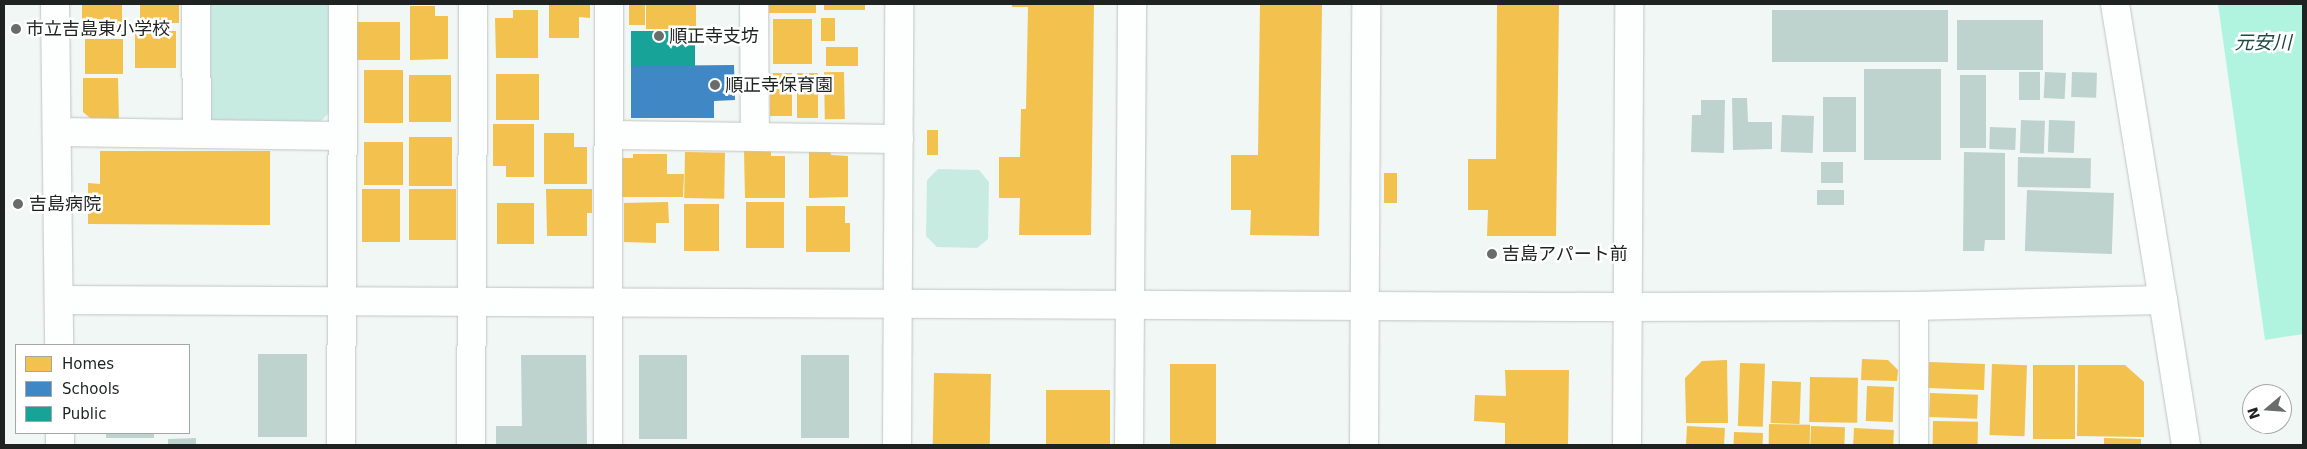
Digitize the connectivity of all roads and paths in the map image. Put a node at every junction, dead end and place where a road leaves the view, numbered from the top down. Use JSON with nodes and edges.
{"nodes":[{"id":1,"x":55,"y":4,"type":"edge"},
{"id":2,"x":196,"y":4,"type":"edge"},
{"id":3,"x":343,"y":4,"type":"edge"},
{"id":4,"x":473,"y":4,"type":"edge"},
{"id":5,"x":609,"y":4,"type":"edge"},
{"id":6,"x":754,"y":4,"type":"edge"},
{"id":7,"x":899,"y":4,"type":"edge"},
{"id":8,"x":1132,"y":4,"type":"edge"},
{"id":9,"x":1366,"y":4,"type":"edge"},
{"id":10,"x":1628,"y":4,"type":"edge"},
{"id":11,"x":2115,"y":4,"type":"edge"},
{"id":12,"x":57,"y":132,"type":"junction"},
{"id":13,"x":198,"y":133,"type":"junction"},
{"id":14,"x":609,"y":135,"type":"junction"},
{"id":15,"x":342,"y":136,"type":"junction"},
{"id":16,"x":755,"y":137,"type":"junction"},
{"id":17,"x":899,"y":139,"type":"junction"},
{"id":18,"x":59,"y":300,"type":"junction"},
{"id":19,"x":2163,"y":300,"type":"junction"},
{"id":20,"x":342,"y":301,"type":"junction"},
{"id":21,"x":472,"y":301,"type":"junction"},
{"id":22,"x":609,"y":302,"type":"junction"},
{"id":23,"x":898,"y":304,"type":"junction"},
{"id":24,"x":1130,"y":304,"type":"junction"},
{"id":25,"x":1364,"y":306,"type":"junction"},
{"id":26,"x":1914,"y":306,"type":"junction"},
{"id":27,"x":1626,"y":307,"type":"junction"},
{"id":28,"x":60,"y":344,"type":"edge"},
{"id":29,"x":341,"y":445,"type":"edge"},
{"id":30,"x":472,"y":445,"type":"edge"},
{"id":31,"x":608,"y":445,"type":"edge"},
{"id":32,"x":897,"y":445,"type":"edge"},
{"id":33,"x":1129,"y":445,"type":"edge"},
{"id":34,"x":1364,"y":445,"type":"edge"},
{"id":35,"x":1627,"y":445,"type":"edge"},
{"id":36,"x":1914,"y":445,"type":"edge"},
{"id":37,"x":2186,"y":445,"type":"edge"}],
"edges":[{"from":1,"to":12,"type":"street"},
{"from":2,"to":13,"type":"street"},
{"from":3,"to":15,"type":"street"},
{"from":4,"to":21,"type":"street"},
{"from":5,"to":14,"type":"street"},
{"from":6,"to":16,"type":"street"},
{"from":7,"to":17,"type":"street"},
{"from":8,"to":24,"type":"street"},
{"from":9,"to":25,"type":"street"},
{"from":10,"to":27,"type":"street"},
{"from":11,"to":19,"type":"street"},
{"from":12,"to":13,"type":"street"},
{"from":12,"to":18,"type":"street"},
{"from":13,"to":15,"type":"street"},
{"from":14,"to":16,"type":"street"},
{"from":14,"to":22,"type":"street"},
{"from":15,"to":20,"type":"street"},
{"from":16,"to":17,"type":"street"},
{"from":17,"to":23,"type":"street"},
{"from":18,"to":20,"type":"street"},
{"from":18,"to":28,"type":"street"},
{"from":19,"to":26,"type":"street"},
{"from":19,"to":37,"type":"street"},
{"from":20,"to":21,"type":"street"},
{"from":20,"to":29,"type":"street"},
{"from":21,"to":22,"type":"street"},
{"from":21,"to":30,"type":"street"},
{"from":22,"to":23,"type":"street"},
{"from":22,"to":31,"type":"street"},
{"from":23,"to":24,"type":"street"},
{"from":23,"to":32,"type":"street"},
{"from":24,"to":25,"type":"street"},
{"from":24,"to":33,"type":"street"},
{"from":25,"to":27,"type":"street"},
{"from":25,"to":34,"type":"street"},
{"from":26,"to":27,"type":"street"},
{"from":26,"to":36,"type":"street"},
{"from":27,"to":35,"type":"street"}]}
